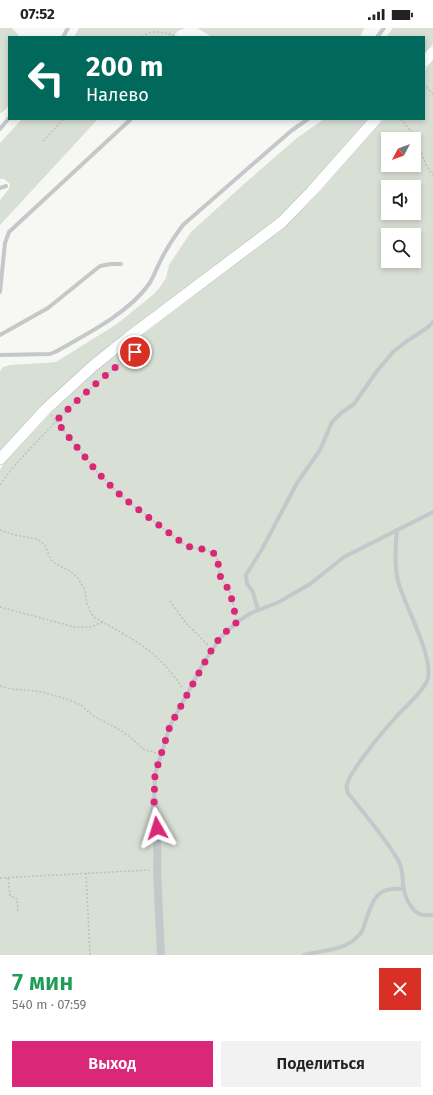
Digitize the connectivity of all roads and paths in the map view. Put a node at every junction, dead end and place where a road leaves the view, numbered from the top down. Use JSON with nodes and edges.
{"nodes":[{"id":1,"x":384,"y":28,"type":"edge"},
{"id":2,"x":143,"y":36,"type":"edge"},
{"id":3,"x":176,"y":36,"type":"edge"},
{"id":4,"x":378,"y":36,"type":"edge"},
{"id":5,"x":433,"y":52,"type":"edge"},
{"id":6,"x":425,"y":61,"type":"edge"},
{"id":7,"x":425,"y":85,"type":"edge"},
{"id":8,"x":433,"y":94,"type":"edge"},
{"id":9,"x":8,"y":119,"type":"edge"},
{"id":10,"x":63,"y":120,"type":"edge"},
{"id":11,"x":130,"y":120,"type":"edge"},
{"id":12,"x":307,"y":120,"type":"edge"},
{"id":13,"x":375,"y":120,"type":"edge"},
{"id":14,"x":402,"y":120,"type":"edge"},
{"id":15,"x":0,"y":129,"type":"edge"},
{"id":16,"x":43,"y":141,"type":"dead end"},
{"id":17,"x":433,"y":175,"type":"edge"},
{"id":18,"x":6,"y":186,"type":"dead end"},
{"id":19,"x":0,"y":188,"type":"edge"},
{"id":20,"x":121,"y":264,"type":"dead end"},
{"id":21,"x":0,"y":292,"type":"edge"},
{"id":22,"x":433,"y":322,"type":"edge"},
{"id":23,"x":0,"y":335,"type":"edge"},
{"id":24,"x":128,"y":338,"type":"junction"},
{"id":25,"x":0,"y":355,"type":"edge"},
{"id":26,"x":46,"y":409,"type":"junction"},
{"id":27,"x":56,"y":421,"type":"junction"},
{"id":28,"x":0,"y":458,"type":"edge"},
{"id":29,"x":0,"y":485,"type":"edge"},
{"id":30,"x":433,"y":512,"type":"edge"},
{"id":31,"x":0,"y":530,"type":"edge"},
{"id":32,"x":397,"y":530,"type":"junction"},
{"id":33,"x":170,"y":601,"type":"dead end"},
{"id":34,"x":0,"y":607,"type":"edge"},
{"id":35,"x":258,"y":610,"type":"junction"},
{"id":36,"x":102,"y":622,"type":"junction"},
{"id":37,"x":237,"y":622,"type":"junction"},
{"id":38,"x":212,"y":649,"type":"junction"},
{"id":39,"x":0,"y":686,"type":"edge"},
{"id":40,"x":187,"y":694,"type":"junction"},
{"id":41,"x":162,"y":754,"type":"junction"},
{"id":42,"x":154,"y":801,"type":"joint"},
{"id":43,"x":157,"y":870,"type":"junction"},
{"id":44,"x":86,"y":873,"type":"junction"},
{"id":45,"x":0,"y":878,"type":"edge"},
{"id":46,"x":8,"y":878,"type":"junction"},
{"id":47,"x":403,"y":889,"type":"junction"},
{"id":48,"x":18,"y":912,"type":"dead end"},
{"id":49,"x":433,"y":915,"type":"edge"},
{"id":50,"x":90,"y":955,"type":"edge"},
{"id":51,"x":161,"y":955,"type":"edge"},
{"id":52,"x":304,"y":955,"type":"edge"}],
"edges":[{"from":1,"to":4,"type":"lane"},
{"from":2,"to":3,"type":"path"},
{"from":5,"to":6,"type":"main road"},
{"from":7,"to":8,"type":"path"},
{"from":9,"to":15,"type":"lane"},
{"from":10,"to":16,"type":"path"},
{"from":11,"to":21,"type":"lane"},
{"from":12,"to":25,"type":"lane"},
{"from":13,"to":24,"type":"main road"},
{"from":14,"to":17,"type":"path"},
{"from":18,"to":19,"type":"lane"},
{"from":20,"to":23,"type":"lane"},
{"from":22,"to":35,"type":"lane"},
{"from":24,"to":26,"type":"main road"},
{"from":24,"to":27,"type":"path"},
{"from":26,"to":27,"type":"path"},
{"from":26,"to":28,"type":"main road"},
{"from":27,"to":29,"type":"path"},
{"from":27,"to":37,"type":"path"},
{"from":30,"to":32,"type":"lane"},
{"from":31,"to":36,"type":"path"},
{"from":32,"to":35,"type":"lane"},
{"from":32,"to":47,"type":"lane"},
{"from":33,"to":38,"type":"path"},
{"from":34,"to":36,"type":"path"},
{"from":35,"to":37,"type":"lane"},
{"from":36,"to":40,"type":"path"},
{"from":37,"to":38,"type":"lane"},
{"from":38,"to":40,"type":"lane"},
{"from":39,"to":41,"type":"path"},
{"from":40,"to":41,"type":"lane"},
{"from":41,"to":42,"type":"lane"},
{"from":42,"to":43,"type":"street"},
{"from":43,"to":44,"type":"path"},
{"from":43,"to":51,"type":"street"},
{"from":44,"to":46,"type":"path"},
{"from":44,"to":50,"type":"path"},
{"from":45,"to":46,"type":"path"},
{"from":46,"to":48,"type":"path"},
{"from":47,"to":49,"type":"lane"},
{"from":47,"to":52,"type":"lane"}]}
